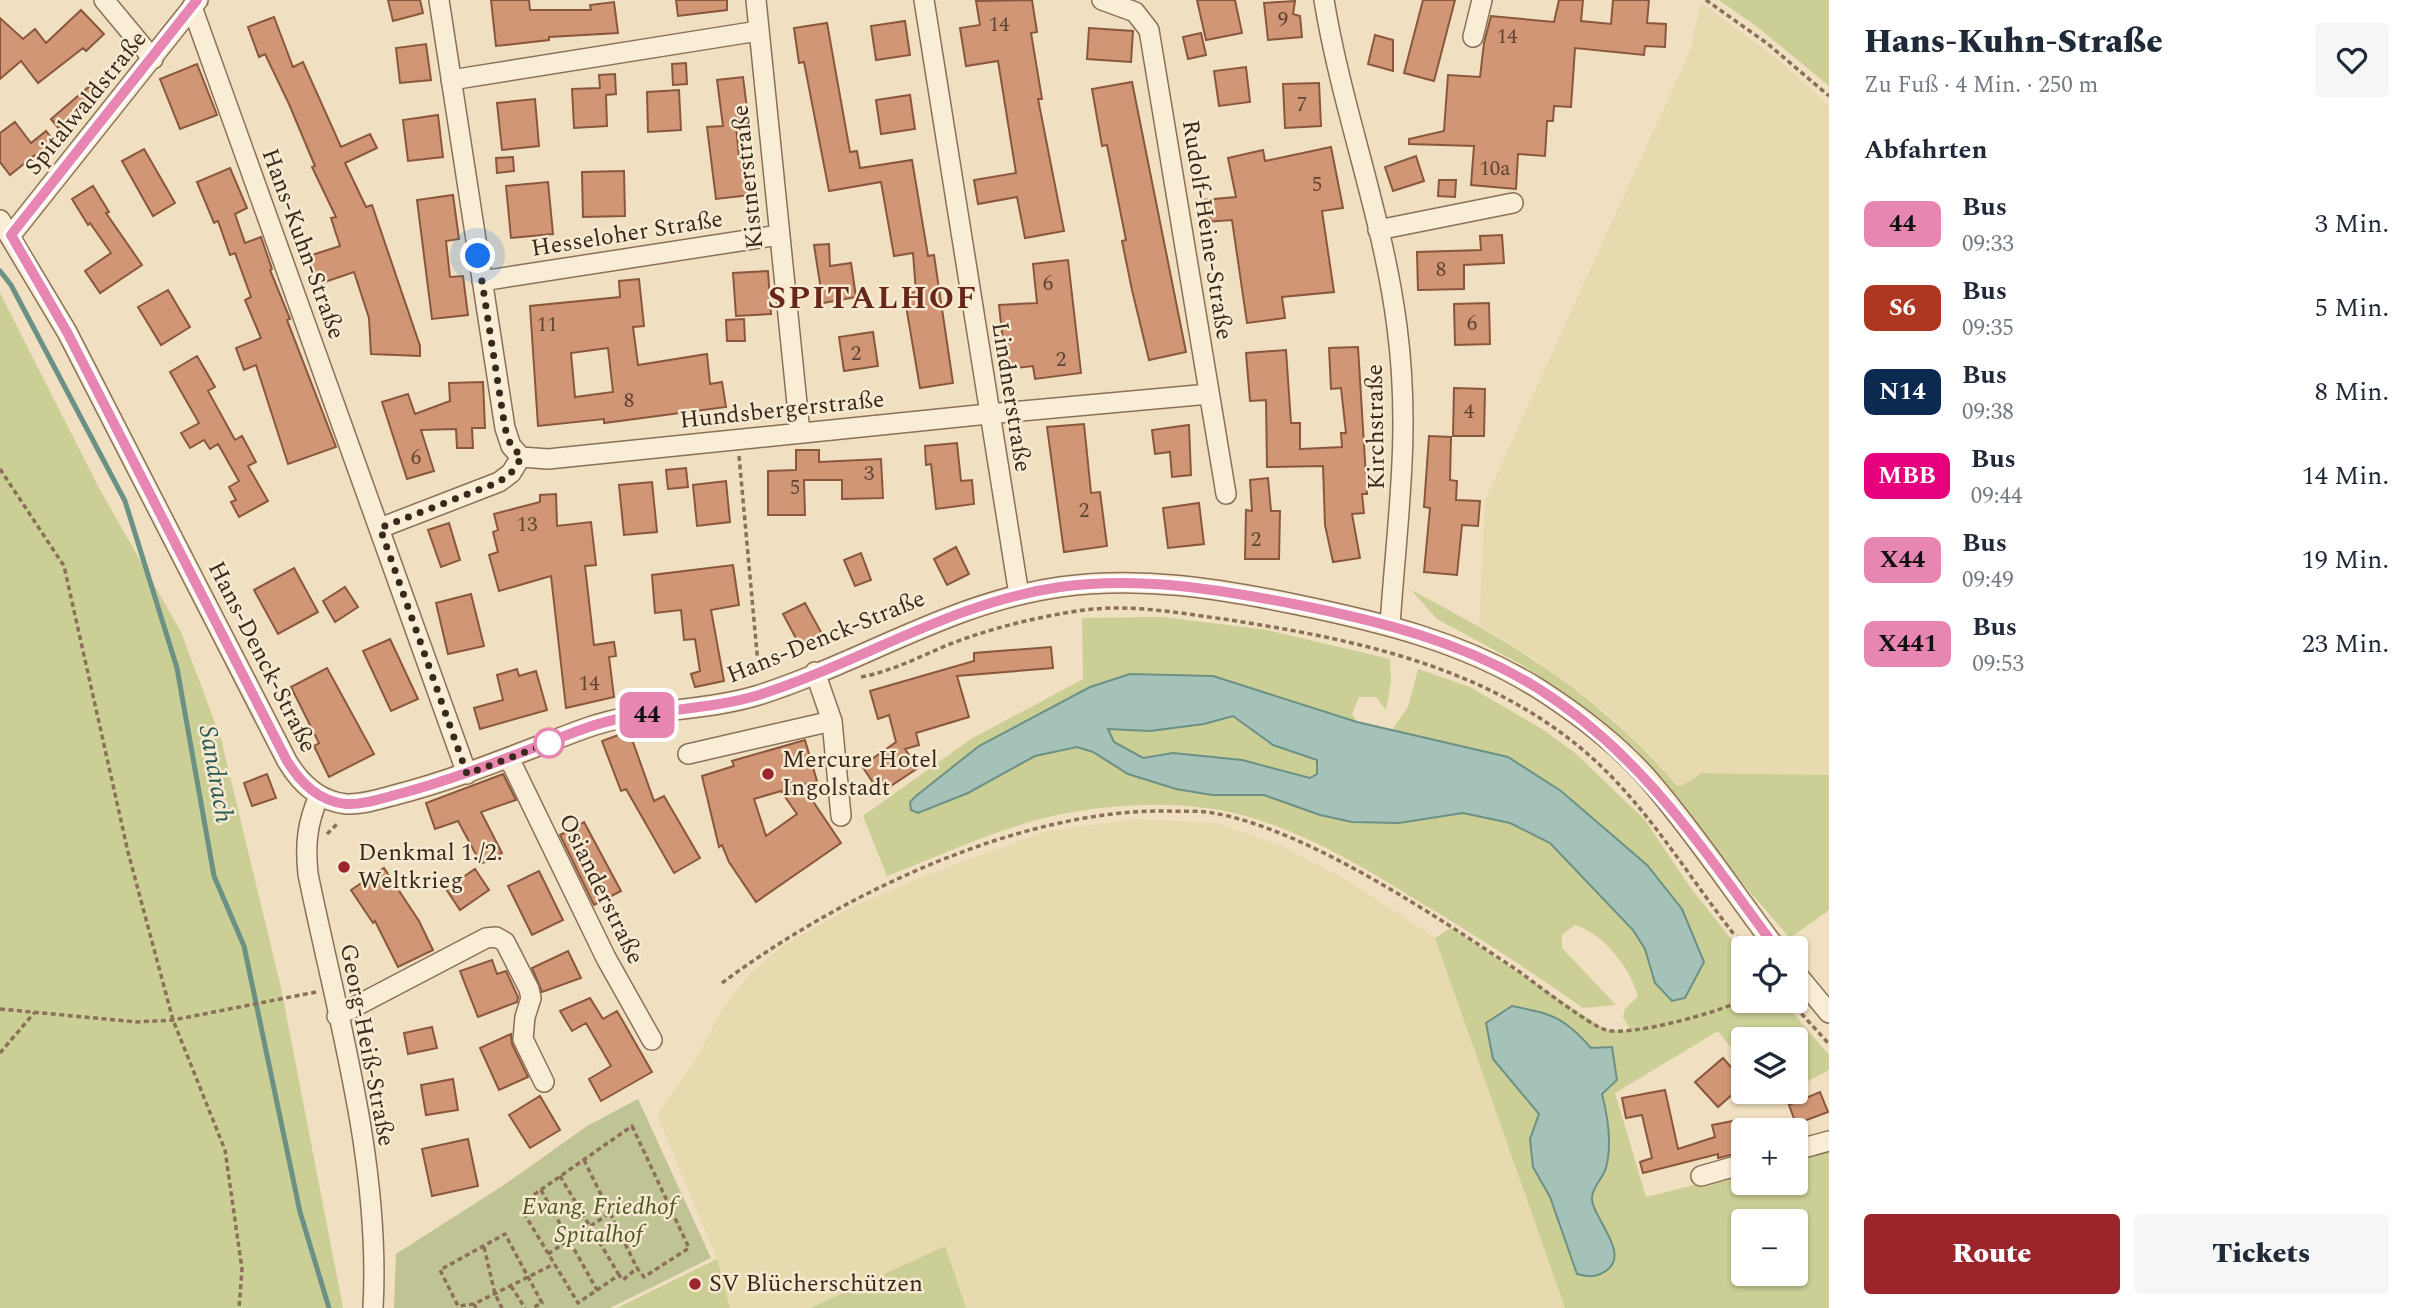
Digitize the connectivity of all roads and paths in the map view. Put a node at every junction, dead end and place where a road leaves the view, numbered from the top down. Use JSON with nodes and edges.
{"nodes":[{"id":1,"x":104,"y":0,"type":"edge"},
{"id":2,"x":439,"y":0,"type":"edge"},
{"id":3,"x":756,"y":0,"type":"edge"},
{"id":4,"x":924,"y":0,"type":"edge"},
{"id":5,"x":1102,"y":0,"type":"edge"},
{"id":6,"x":1324,"y":0,"type":"edge"},
{"id":7,"x":1482,"y":0,"type":"edge"},
{"id":8,"x":1706,"y":0,"type":"edge"},
{"id":9,"x":195,"y":3,"type":"edge"},
{"id":10,"x":758,"y":31,"type":"junction"},
{"id":11,"x":1473,"y":37,"type":"dead end"},
{"id":12,"x":153,"y":59,"type":"junction"},
{"id":13,"x":451,"y":79,"type":"junction"},
{"id":14,"x":1829,"y":96,"type":"edge"},
{"id":15,"x":1513,"y":203,"type":"dead end"},
{"id":16,"x":6,"y":228,"type":"edge"},
{"id":17,"x":1378,"y":230,"type":"junction"},
{"id":18,"x":779,"y":235,"type":"junction"},
{"id":19,"x":482,"y":281,"type":"junction"},
{"id":20,"x":1209,"y":394,"type":"junction"},
{"id":21,"x":988,"y":414,"type":"junction"},
{"id":22,"x":800,"y":433,"type":"junction"},
{"id":23,"x":737,"y":440,"type":"junction"},
{"id":24,"x":522,"y":457,"type":"junction"},
{"id":25,"x":0,"y":469,"type":"edge"},
{"id":26,"x":1226,"y":495,"type":"dead end"},
{"id":27,"x":380,"y":528,"type":"junction"},
{"id":28,"x":1019,"y":595,"type":"junction"},
{"id":29,"x":1390,"y":625,"type":"junction"},
{"id":30,"x":815,"y":672,"type":"junction"},
{"id":31,"x":855,"y":677,"type":"dead end"},
{"id":32,"x":761,"y":694,"type":"junction"},
{"id":33,"x":832,"y":721,"type":"junction"},
{"id":34,"x":688,"y":754,"type":"dead end"},
{"id":35,"x":509,"y":758,"type":"junction"},
{"id":36,"x":467,"y":774,"type":"junction"},
{"id":37,"x":319,"y":796,"type":"junction"},
{"id":38,"x":841,"y":816,"type":"dead end"},
{"id":39,"x":1736,"y":936,"type":"edge"},
{"id":40,"x":1767,"y":936,"type":"edge"},
{"id":41,"x":722,"y":983,"type":"dead end"},
{"id":42,"x":1808,"y":988,"type":"edge"},
{"id":43,"x":298,"y":996,"type":"dead end"},
{"id":44,"x":1731,"y":1003,"type":"edge"},
{"id":45,"x":0,"y":1009,"type":"edge"},
{"id":46,"x":34,"y":1013,"type":"junction"},
{"id":47,"x":1801,"y":1013,"type":"edge"},
{"id":48,"x":1829,"y":1013,"type":"edge"},
{"id":49,"x":337,"y":1016,"type":"junction"},
{"id":50,"x":173,"y":1020,"type":"junction"},
{"id":51,"x":652,"y":1040,"type":"dead end"},
{"id":52,"x":1829,"y":1044,"type":"edge"},
{"id":53,"x":0,"y":1053,"type":"edge"},
{"id":54,"x":544,"y":1082,"type":"dead end"},
{"id":55,"x":1829,"y":1141,"type":"edge"},
{"id":56,"x":1808,"y":1147,"type":"edge"},
{"id":57,"x":584,"y":1160,"type":"junction"},
{"id":58,"x":1731,"y":1167,"type":"edge"},
{"id":59,"x":561,"y":1176,"type":"junction"},
{"id":60,"x":1701,"y":1176,"type":"dead end"},
{"id":61,"x":541,"y":1190,"type":"junction"},
{"id":62,"x":610,"y":1213,"type":"junction"},
{"id":63,"x":590,"y":1227,"type":"junction"},
{"id":64,"x":569,"y":1239,"type":"junction"},
{"id":65,"x":483,"y":1246,"type":"junction"},
{"id":66,"x":548,"y":1254,"type":"junction"},
{"id":67,"x":554,"y":1264,"type":"junction"},
{"id":68,"x":637,"y":1268,"type":"junction"},
{"id":69,"x":619,"y":1275,"type":"junction"},
{"id":70,"x":528,"y":1278,"type":"junction"},
{"id":71,"x":511,"y":1286,"type":"junction"},
{"id":72,"x":597,"y":1290,"type":"junction"},
{"id":73,"x":495,"y":1294,"type":"junction"},
{"id":74,"x":475,"y":1306,"type":"edge"},
{"id":75,"x":239,"y":1308,"type":"edge"},
{"id":76,"x":373,"y":1308,"type":"edge"},
{"id":77,"x":502,"y":1308,"type":"edge"},
{"id":78,"x":525,"y":1308,"type":"edge"},
{"id":79,"x":532,"y":1308,"type":"edge"}],
"edges":[{"from":1,"to":12,"type":"street"},
{"from":2,"to":13,"type":"street"},
{"from":3,"to":10,"type":"street","name":"Kistnerstraße"},
{"from":4,"to":21,"type":"street","name":"Lindnerstraße"},
{"from":5,"to":20,"type":"street","name":"Rudolf-Heine-Straße"},
{"from":6,"to":17,"type":"street","name":"Kirchstraße"},
{"from":7,"to":11,"type":"street"},
{"from":8,"to":14,"type":"path"},
{"from":9,"to":12,"type":"street","name":"Spitalwaldstraße"},
{"from":9,"to":27,"type":"street","name":"Hans-Kuhn-Straße"},
{"from":10,"to":13,"type":"street"},
{"from":10,"to":18,"type":"street","name":"Kistnerstraße"},
{"from":12,"to":16,"type":"street","name":"Spitalwaldstraße"},
{"from":13,"to":19,"type":"street"},
{"from":15,"to":17,"type":"street"},
{"from":16,"to":37,"type":"street","name":"Hans-Denck-Straße"},
{"from":17,"to":29,"type":"street","name":"Kirchstraße"},
{"from":18,"to":19,"type":"street","name":"Hesseloher Straße"},
{"from":18,"to":22,"type":"street","name":"Kistnerstraße"},
{"from":19,"to":24,"type":"street"},
{"from":20,"to":21,"type":"street","name":"Hundsbergerstraße"},
{"from":20,"to":26,"type":"street","name":"Rudolf-Heine-Straße"},
{"from":21,"to":22,"type":"street","name":"Hundsbergerstraße"},
{"from":21,"to":28,"type":"street","name":"Lindnerstraße"},
{"from":22,"to":23,"type":"street","name":"Hundsbergerstraße"},
{"from":23,"to":24,"type":"street","name":"Hundsbergerstraße"},
{"from":23,"to":32,"type":"path"},
{"from":24,"to":27,"type":"street"},
{"from":25,"to":50,"type":"path"},
{"from":27,"to":36,"type":"street","name":"Hans-Kuhn-Straße"},
{"from":28,"to":29,"type":"street","name":"Hans-Denck-Straße"},
{"from":28,"to":30,"type":"street","name":"Hans-Denck-Straße"},
{"from":29,"to":40,"type":"street","name":"Hans-Denck-Straße"},
{"from":30,"to":32,"type":"street","name":"Hans-Denck-Straße"},
{"from":30,"to":33,"type":"street"},
{"from":31,"to":39,"type":"path"},
{"from":32,"to":35,"type":"street","name":"Hans-Denck-Straße"},
{"from":33,"to":34,"type":"street"},
{"from":33,"to":38,"type":"street"},
{"from":35,"to":36,"type":"street","name":"Hans-Denck-Straße"},
{"from":35,"to":51,"type":"street","name":"Osianderstraße"},
{"from":36,"to":37,"type":"street","name":"Hans-Denck-Straße"},
{"from":37,"to":49,"type":"street","name":"Georg-Heiß-Straße"},
{"from":41,"to":44,"type":"path"},
{"from":42,"to":48,"type":"street"},
{"from":43,"to":50,"type":"path"},
{"from":45,"to":46,"type":"path"},
{"from":46,"to":50,"type":"path"},
{"from":46,"to":53,"type":"path"},
{"from":47,"to":52,"type":"path"},
{"from":49,"to":54,"type":"street"},
{"from":49,"to":76,"type":"street","name":"Georg-Heiß-Straße"},
{"from":50,"to":75,"type":"path"},
{"from":55,"to":56,"type":"street"},
{"from":57,"to":59,"type":"path"},
{"from":57,"to":62,"type":"path"},
{"from":57,"to":68,"type":"path"},
{"from":58,"to":60,"type":"street"},
{"from":59,"to":61,"type":"path"},
{"from":59,"to":63,"type":"path"},
{"from":61,"to":64,"type":"path"},
{"from":61,"to":66,"type":"path"},
{"from":62,"to":63,"type":"path"},
{"from":62,"to":68,"type":"path"},
{"from":63,"to":64,"type":"path"},
{"from":63,"to":69,"type":"path"},
{"from":64,"to":66,"type":"path"},
{"from":64,"to":72,"type":"path"},
{"from":65,"to":70,"type":"path"},
{"from":65,"to":73,"type":"path"},
{"from":65,"to":74,"type":"path"},
{"from":66,"to":67,"type":"path"},
{"from":67,"to":70,"type":"path"},
{"from":67,"to":72,"type":"path"},
{"from":68,"to":69,"type":"path"},
{"from":69,"to":72,"type":"path"},
{"from":70,"to":71,"type":"path"},
{"from":70,"to":79,"type":"path"},
{"from":71,"to":73,"type":"path"},
{"from":71,"to":78,"type":"path"},
{"from":73,"to":74,"type":"path"},
{"from":73,"to":77,"type":"path"}]}
